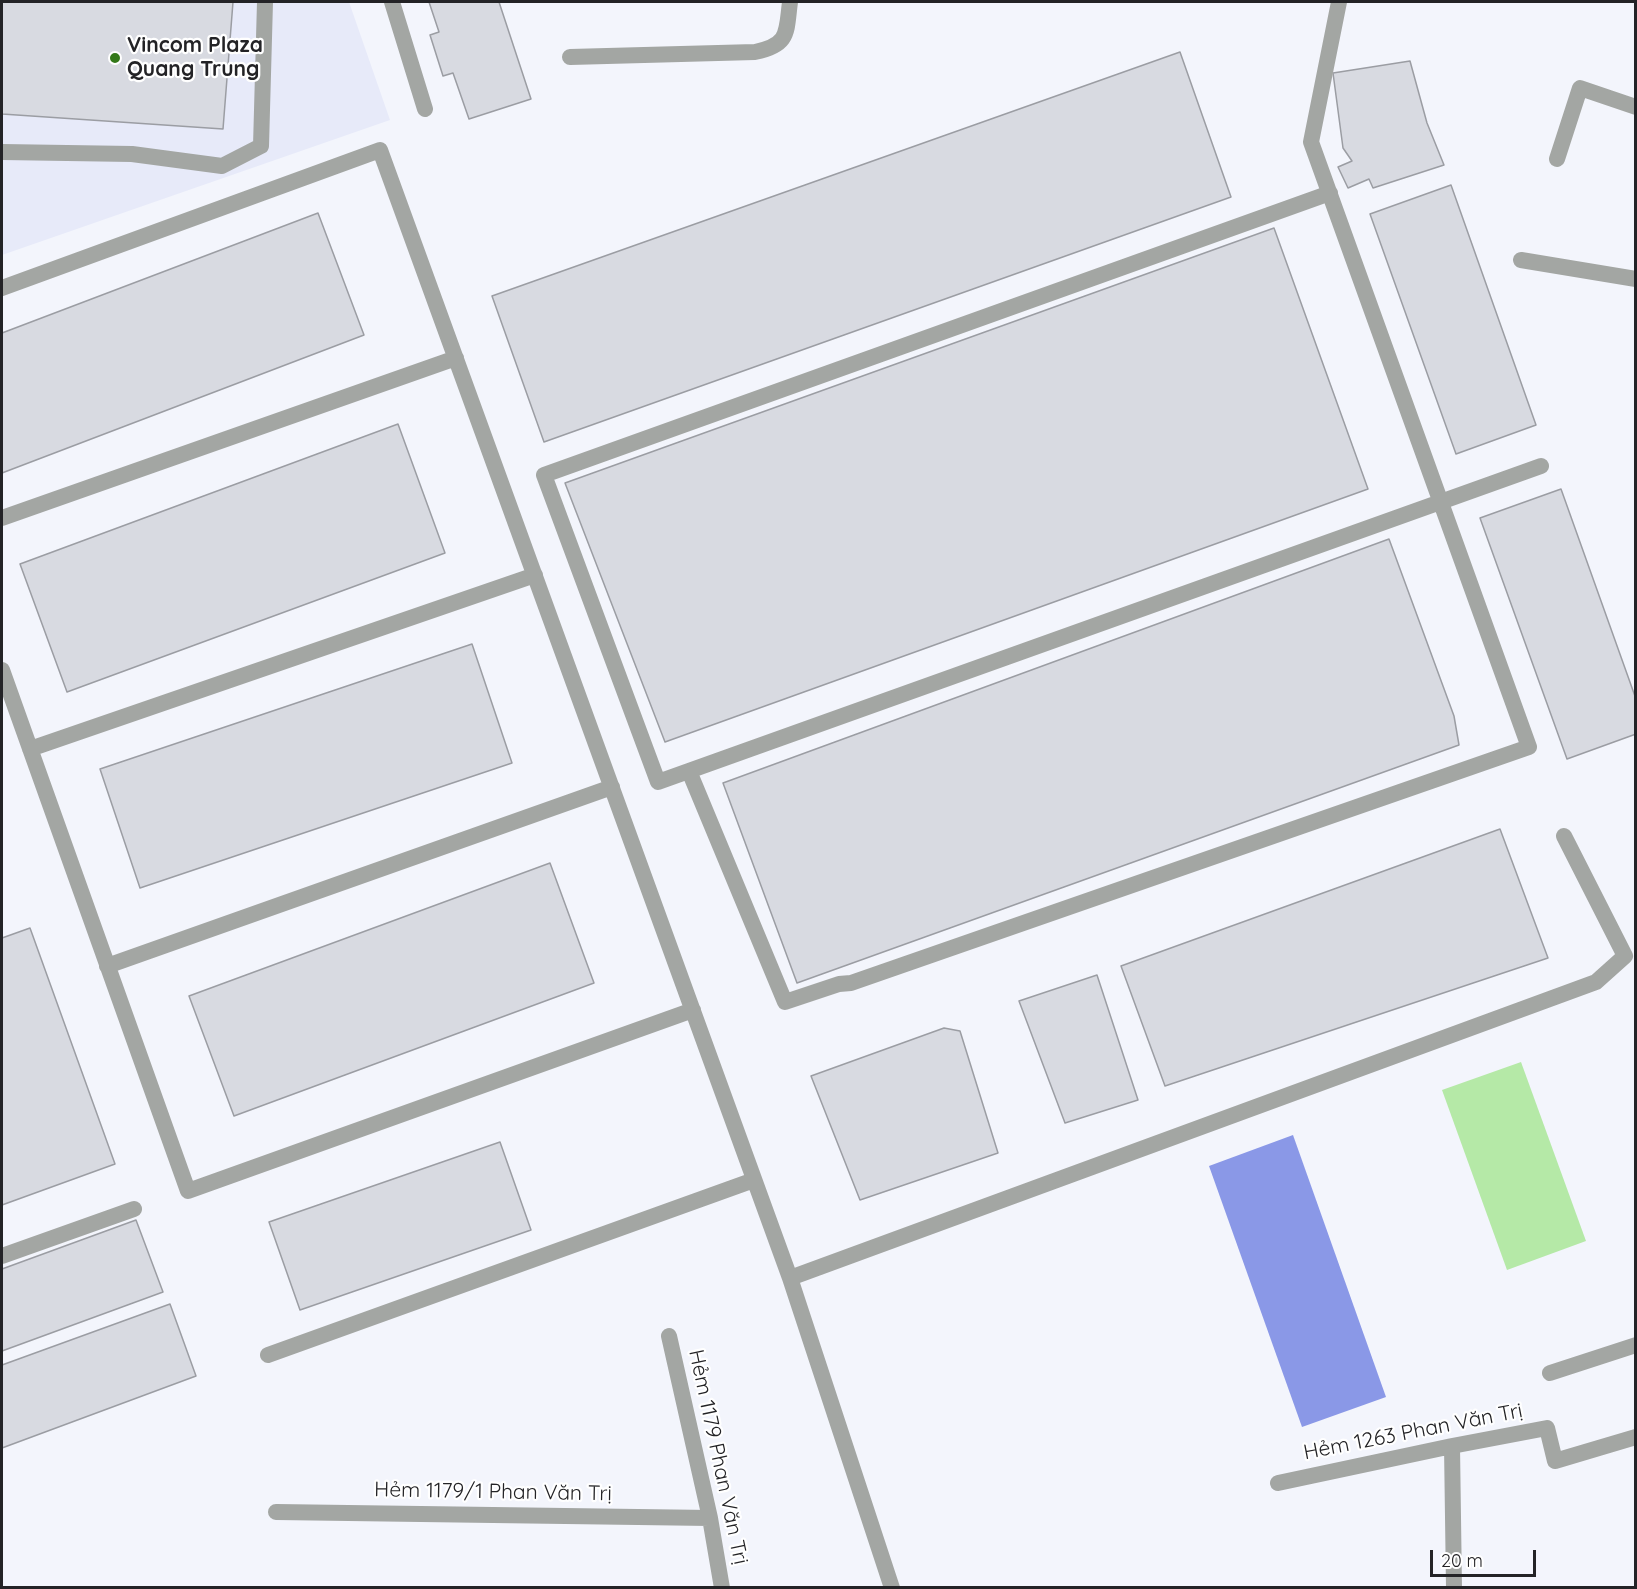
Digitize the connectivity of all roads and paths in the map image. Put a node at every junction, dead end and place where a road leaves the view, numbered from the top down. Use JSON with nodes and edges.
{"nodes":[{"id":1,"x":265,"y":2,"type":"edge"},
{"id":2,"x":392,"y":2,"type":"edge"},
{"id":3,"x":790,"y":2,"type":"edge"},
{"id":4,"x":1339,"y":2,"type":"edge"},
{"id":5,"x":570,"y":57,"type":"dead end"},
{"id":6,"x":1635,"y":107,"type":"edge"},
{"id":7,"x":425,"y":109,"type":"dead end"},
{"id":8,"x":2,"y":152,"type":"edge"},
{"id":9,"x":1557,"y":159,"type":"dead end"},
{"id":10,"x":1330,"y":193,"type":"junction"},
{"id":11,"x":1521,"y":260,"type":"dead end"},
{"id":12,"x":1635,"y":279,"type":"edge"},
{"id":13,"x":2,"y":288,"type":"edge"},
{"id":14,"x":456,"y":358,"type":"junction"},
{"id":15,"x":1541,"y":466,"type":"dead end"},
{"id":16,"x":1441,"y":502,"type":"junction"},
{"id":17,"x":2,"y":518,"type":"edge"},
{"id":18,"x":535,"y":575,"type":"junction"},
{"id":19,"x":2,"y":670,"type":"edge"},
{"id":20,"x":30,"y":749,"type":"junction"},
{"id":21,"x":689,"y":771,"type":"junction"},
{"id":22,"x":612,"y":787,"type":"junction"},
{"id":23,"x":1564,"y":836,"type":"dead end"},
{"id":24,"x":1630,"y":957,"type":"edge"},
{"id":25,"x":107,"y":966,"type":"junction"},
{"id":26,"x":693,"y":1010,"type":"junction"},
{"id":27,"x":754,"y":1180,"type":"junction"},
{"id":28,"x":134,"y":1209,"type":"dead end"},
{"id":29,"x":2,"y":1256,"type":"edge"},
{"id":30,"x":790,"y":1278,"type":"junction"},
{"id":31,"x":669,"y":1336,"type":"dead end"},
{"id":32,"x":1635,"y":1345,"type":"edge"},
{"id":33,"x":268,"y":1355,"type":"dead end"},
{"id":34,"x":1550,"y":1373,"type":"dead end"},
{"id":35,"x":1635,"y":1437,"type":"edge"},
{"id":36,"x":1452,"y":1446,"type":"junction"},
{"id":37,"x":1278,"y":1483,"type":"dead end"},
{"id":38,"x":276,"y":1512,"type":"dead end"},
{"id":39,"x":710,"y":1518,"type":"junction"},
{"id":40,"x":722,"y":1587,"type":"edge"},
{"id":41,"x":892,"y":1587,"type":"edge"},
{"id":42,"x":1454,"y":1587,"type":"edge"}],
"edges":[{"from":1,"to":8,"type":"street"},
{"from":2,"to":7,"type":"street"},
{"from":3,"to":5,"type":"street"},
{"from":4,"to":10,"type":"street"},
{"from":6,"to":9,"type":"street"},
{"from":10,"to":16,"type":"street"},
{"from":10,"to":21,"type":"street"},
{"from":11,"to":12,"type":"street"},
{"from":13,"to":14,"type":"street"},
{"from":14,"to":17,"type":"street"},
{"from":14,"to":18,"type":"street"},
{"from":15,"to":16,"type":"street"},
{"from":16,"to":21,"type":"street"},
{"from":16,"to":21,"type":"street"},
{"from":18,"to":20,"type":"street"},
{"from":18,"to":22,"type":"street"},
{"from":19,"to":20,"type":"street"},
{"from":20,"to":25,"type":"street"},
{"from":22,"to":25,"type":"street"},
{"from":22,"to":26,"type":"street"},
{"from":23,"to":24,"type":"street"},
{"from":24,"to":30,"type":"street"},
{"from":25,"to":26,"type":"street"},
{"from":26,"to":27,"type":"street"},
{"from":27,"to":30,"type":"street"},
{"from":27,"to":33,"type":"street"},
{"from":28,"to":29,"type":"street"},
{"from":30,"to":41,"type":"street"},
{"from":31,"to":39,"type":"street","name":"Hẻm 1179 Phan Văn Trị"},
{"from":32,"to":34,"type":"street"},
{"from":35,"to":36,"type":"street","name":"Hẻm 1263 Phan Văn Trị"},
{"from":36,"to":37,"type":"street","name":"Hẻm 1263 Phan Văn Trị"},
{"from":36,"to":42,"type":"street"},
{"from":38,"to":39,"type":"street","name":"Hẻm 1179/1 Phan Văn Trị"},
{"from":39,"to":40,"type":"street","name":"Hẻm 1179 Phan Văn Trị"}]}
